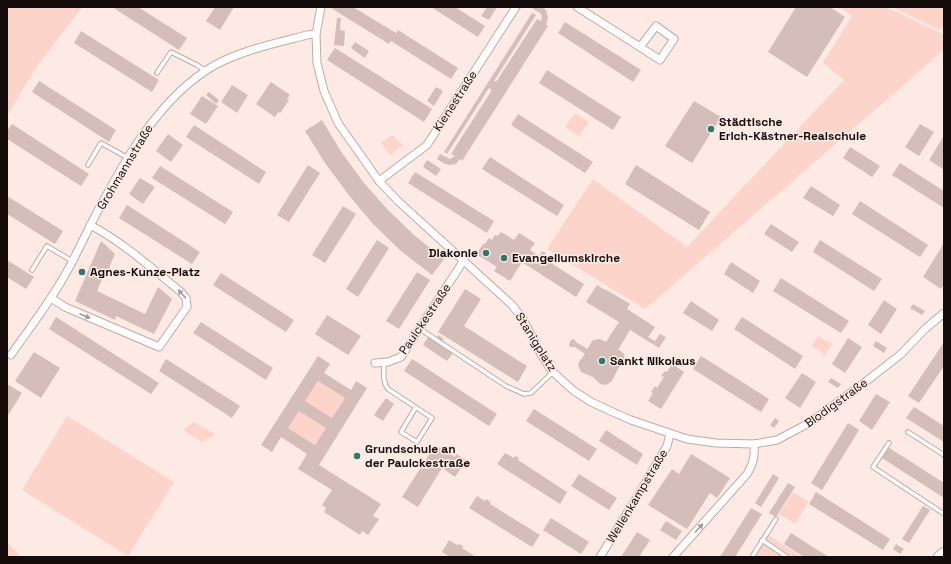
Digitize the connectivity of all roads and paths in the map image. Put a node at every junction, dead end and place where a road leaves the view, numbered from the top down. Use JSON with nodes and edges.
{"nodes":[{"id":1,"x":321,"y":7,"type":"edge"},
{"id":2,"x":516,"y":7,"type":"edge"},
{"id":3,"x":577,"y":7,"type":"edge"},
{"id":4,"x":316,"y":34,"type":"junction"},
{"id":5,"x":640,"y":47,"type":"junction"},
{"id":6,"x":206,"y":71,"type":"junction"},
{"id":7,"x":157,"y":73,"type":"dead end"},
{"id":8,"x":128,"y":158,"type":"junction"},
{"id":9,"x":88,"y":165,"type":"dead end"},
{"id":10,"x":379,"y":181,"type":"junction"},
{"id":11,"x":90,"y":225,"type":"junction"},
{"id":12,"x":464,"y":260,"type":"junction"},
{"id":13,"x":72,"y":261,"type":"junction"},
{"id":14,"x":32,"y":270,"type":"dead end"},
{"id":15,"x":51,"y":298,"type":"junction"},
{"id":16,"x":944,"y":313,"type":"edge"},
{"id":17,"x":420,"y":329,"type":"junction"},
{"id":18,"x":11,"y":355,"type":"dead end"},
{"id":19,"x":384,"y":362,"type":"junction"},
{"id":20,"x":375,"y":363,"type":"dead end"},
{"id":21,"x":553,"y":372,"type":"junction"},
{"id":22,"x":416,"y":407,"type":"junction"},
{"id":23,"x":616,"y":413,"type":"joint"},
{"id":24,"x":908,"y":432,"type":"dead end"},
{"id":25,"x":670,"y":434,"type":"junction"},
{"id":26,"x":889,"y":443,"type":"dead end"},
{"id":27,"x":754,"y":444,"type":"junction"},
{"id":28,"x":944,"y":455,"type":"edge"},
{"id":29,"x":944,"y":514,"type":"edge"},
{"id":30,"x":776,"y":519,"type":"dead end"},
{"id":31,"x":762,"y":540,"type":"junction"},
{"id":32,"x":944,"y":553,"type":"edge"},
{"id":33,"x":600,"y":557,"type":"edge"},
{"id":34,"x":673,"y":557,"type":"edge"},
{"id":35,"x":752,"y":557,"type":"edge"},
{"id":36,"x":787,"y":557,"type":"edge"},
{"id":37,"x":939,"y":557,"type":"edge"}],
"edges":[{"from":1,"to":4,"type":"street","name":"Stanigplatz"},
{"from":2,"to":10,"type":"street","name":"Kienestraße"},
{"from":3,"to":5,"type":"street"},
{"from":4,"to":6,"type":"street","name":"Grohmannstraße"},
{"from":4,"to":10,"type":"street","name":"Stanigplatz"},
{"from":5,"to":5,"type":"street"},
{"from":6,"to":7,"type":"lane"},
{"from":6,"to":8,"type":"street","name":"Grohmannstraße"},
{"from":8,"to":9,"type":"lane"},
{"from":8,"to":11,"type":"street","name":"Grohmannstraße"},
{"from":10,"to":12,"type":"street","name":"Stanigplatz"},
{"from":11,"to":13,"type":"street","name":"Grohmannstraße"},
{"from":15,"to":11,"type":"street","one_way":true},
{"from":12,"to":17,"type":"street","name":"Paulckestraße"},
{"from":12,"to":21,"type":"street","name":"Stanigplatz"},
{"from":13,"to":14,"type":"lane"},
{"from":13,"to":15,"type":"street","name":"Grohmannstraße"},
{"from":15,"to":18,"type":"street","name":"Grohmannstraße"},
{"from":16,"to":27,"type":"street","name":"Blodigstraße"},
{"from":17,"to":19,"type":"street","name":"Paulckestraße"},
{"from":17,"to":21,"type":"lane"},
{"from":19,"to":20,"type":"street","name":"Paulckestraße"},
{"from":19,"to":22,"type":"lane"},
{"from":21,"to":23,"type":"street","name":"Stanigplatz"},
{"from":22,"to":22,"type":"lane"},
{"from":23,"to":25,"type":"street","name":"Blodigstraße"},
{"from":24,"to":28,"type":"lane"},
{"from":25,"to":27,"type":"street","name":"Blodigstraße"},
{"from":25,"to":33,"type":"street","name":"Wellenkampstraße"},
{"from":26,"to":29,"type":"lane"},
{"from":34,"to":27,"type":"street","one_way":true},
{"from":30,"to":31,"type":"lane"},
{"from":31,"to":35,"type":"lane"},
{"from":31,"to":36,"type":"lane"},
{"from":32,"to":37,"type":"main road"}]}
